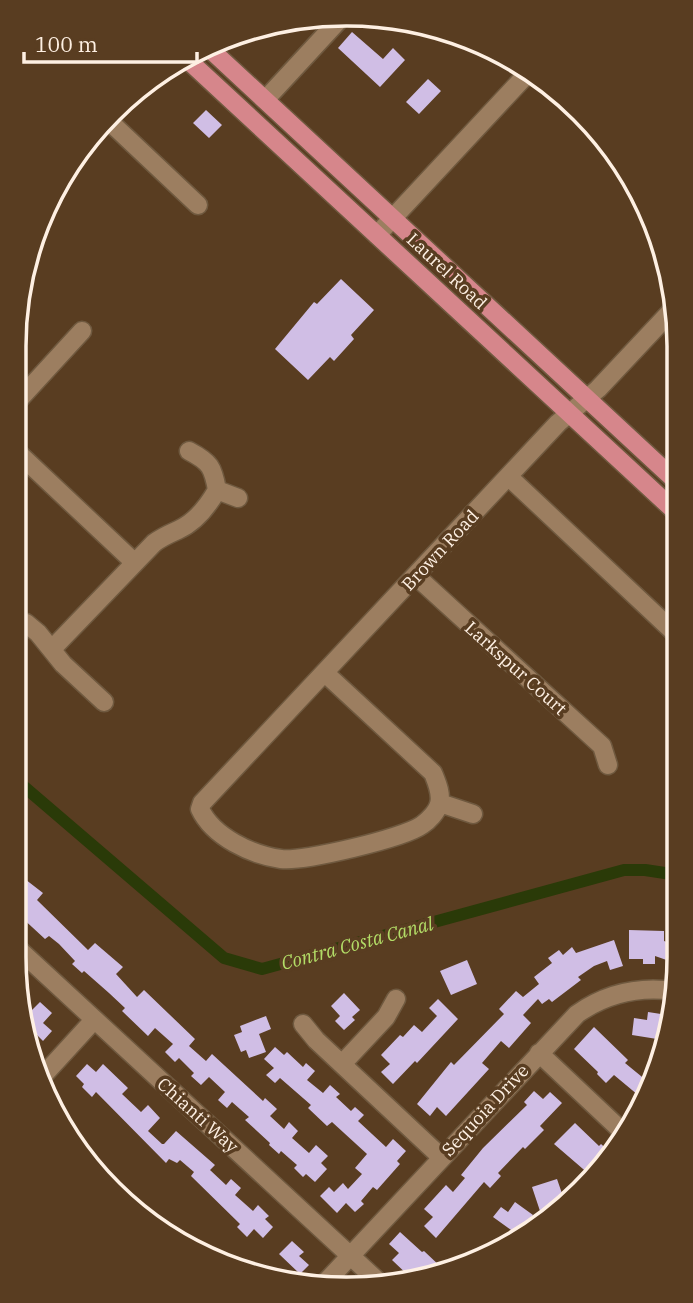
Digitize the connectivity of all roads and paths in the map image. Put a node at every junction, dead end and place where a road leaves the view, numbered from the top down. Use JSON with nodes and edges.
{"nodes":[{"id":1,"x":333,"y":27,"type":"edge"},
{"id":2,"x":216,"y":54,"type":"edge"},
{"id":3,"x":193,"y":65,"type":"edge"},
{"id":4,"x":522,"y":79,"type":"edge"},
{"id":5,"x":265,"y":100,"type":"junction"},
{"id":6,"x":114,"y":126,"type":"edge"},
{"id":7,"x":198,"y":205,"type":"dead end"},
{"id":8,"x":393,"y":218,"type":"junction"},
{"id":9,"x":377,"y":235,"type":"junction"},
{"id":10,"x":665,"y":317,"type":"edge"},
{"id":11,"x":82,"y":331,"type":"dead end"},
{"id":12,"x":26,"y":392,"type":"edge"},
{"id":13,"x":587,"y":399,"type":"junction"},
{"id":14,"x":569,"y":414,"type":"junction"},
{"id":15,"x":189,"y":451,"type":"dead end"},
{"id":16,"x":26,"y":460,"type":"edge"},
{"id":17,"x":667,"y":473,"type":"edge"},
{"id":18,"x":509,"y":477,"type":"junction"},
{"id":19,"x":217,"y":490,"type":"junction"},
{"id":20,"x":238,"y":498,"type":"dead end"},
{"id":21,"x":667,"y":504,"type":"edge"},
{"id":22,"x":134,"y":562,"type":"junction"},
{"id":23,"x":416,"y":576,"type":"junction"},
{"id":24,"x":26,"y":623,"type":"dead end"},
{"id":25,"x":667,"y":626,"type":"edge"},
{"id":26,"x":52,"y":649,"type":"junction"},
{"id":27,"x":325,"y":673,"type":"junction"},
{"id":28,"x":103,"y":702,"type":"dead end"},
{"id":29,"x":608,"y":765,"type":"dead end"},
{"id":30,"x":440,"y":803,"type":"junction"},
{"id":31,"x":474,"y":814,"type":"dead end"},
{"id":32,"x":26,"y":956,"type":"edge"},
{"id":33,"x":665,"y":990,"type":"edge"},
{"id":34,"x":396,"y":999,"type":"dead end"},
{"id":35,"x":94,"y":1020,"type":"junction"},
{"id":36,"x":303,"y":1024,"type":"dead end"},
{"id":37,"x":539,"y":1053,"type":"junction"},
{"id":38,"x":342,"y":1064,"type":"junction"},
{"id":39,"x":48,"y":1071,"type":"edge"},
{"id":40,"x":618,"y":1127,"type":"edge"},
{"id":41,"x":441,"y":1157,"type":"junction"},
{"id":42,"x":350,"y":1255,"type":"junction"},
{"id":43,"x":331,"y":1276,"type":"edge"},
{"id":44,"x":372,"y":1276,"type":"edge"}],
"edges":[{"from":1,"to":5,"type":"street"},
{"from":2,"to":5,"type":"main road","name":"Laurel Road"},
{"from":3,"to":9,"type":"main road","name":"Laurel Road"},
{"from":4,"to":8,"type":"street"},
{"from":5,"to":8,"type":"main road","name":"Laurel Road"},
{"from":6,"to":7,"type":"street"},
{"from":8,"to":9,"type":"street"},
{"from":8,"to":13,"type":"main road","name":"Laurel Road"},
{"from":9,"to":14,"type":"main road","name":"Laurel Road"},
{"from":10,"to":13,"type":"street","name":"Brown Road"},
{"from":11,"to":12,"type":"street"},
{"from":13,"to":14,"type":"street","name":"Brown Road"},
{"from":13,"to":17,"type":"main road","name":"Laurel Road"},
{"from":14,"to":18,"type":"street","name":"Brown Road"},
{"from":14,"to":21,"type":"main road","name":"Laurel Road"},
{"from":15,"to":19,"type":"street"},
{"from":16,"to":22,"type":"street"},
{"from":18,"to":23,"type":"street","name":"Brown Road"},
{"from":18,"to":25,"type":"street"},
{"from":19,"to":20,"type":"street"},
{"from":19,"to":22,"type":"street"},
{"from":22,"to":26,"type":"street"},
{"from":23,"to":27,"type":"street","name":"Brown Road"},
{"from":23,"to":29,"type":"street","name":"Larkspur Court"},
{"from":24,"to":26,"type":"street"},
{"from":26,"to":28,"type":"street"},
{"from":27,"to":30,"type":"street"},
{"from":27,"to":30,"type":"street","name":"Brown Road"},
{"from":30,"to":31,"type":"street"},
{"from":32,"to":35,"type":"street","name":"Chianti Way"},
{"from":33,"to":37,"type":"street","name":"Sequoia Drive"},
{"from":34,"to":38,"type":"street"},
{"from":35,"to":39,"type":"street"},
{"from":35,"to":42,"type":"street","name":"Chianti Way"},
{"from":36,"to":38,"type":"street"},
{"from":37,"to":40,"type":"street"},
{"from":37,"to":41,"type":"street","name":"Sequoia Drive"},
{"from":38,"to":41,"type":"street"},
{"from":41,"to":42,"type":"street","name":"Sequoia Drive"},
{"from":42,"to":43,"type":"street","name":"Sequoia Drive"},
{"from":42,"to":44,"type":"street","name":"Chianti Way"}]}
